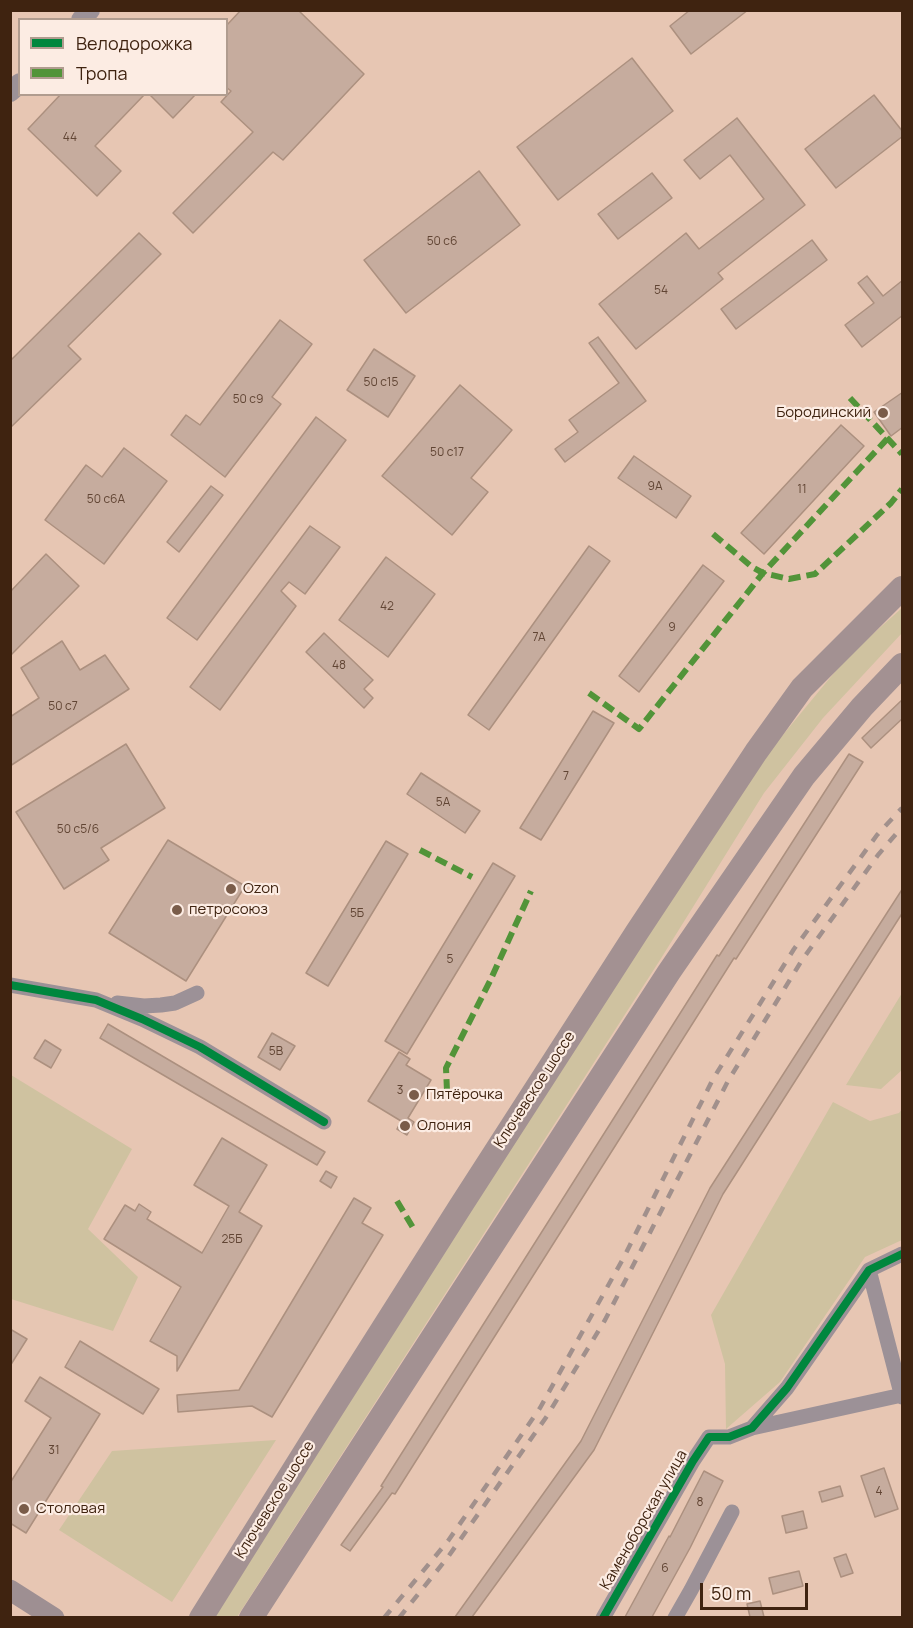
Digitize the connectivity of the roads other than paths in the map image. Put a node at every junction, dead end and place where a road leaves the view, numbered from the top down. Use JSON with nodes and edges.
{"nodes":[{"id":1,"x":903,"y":588,"type":"edge"},
{"id":2,"x":903,"y":665,"type":"edge"},
{"id":3,"x":10,"y":985,"type":"edge"},
{"id":4,"x":197,"y":993,"type":"dead end"},
{"id":5,"x":96,"y":1000,"type":"junction"},
{"id":6,"x":324,"y":1122,"type":"dead end"},
{"id":7,"x":903,"y":1254,"type":"edge"},
{"id":8,"x":869,"y":1270,"type":"junction"},
{"id":9,"x":902,"y":1396,"type":"edge"},
{"id":10,"x":752,"y":1428,"type":"junction"},
{"id":11,"x":732,"y":1512,"type":"dead end"},
{"id":12,"x":10,"y":1590,"type":"edge"},
{"id":13,"x":54,"y":1617,"type":"edge"},
{"id":14,"x":201,"y":1617,"type":"edge"},
{"id":15,"x":251,"y":1617,"type":"edge"},
{"id":16,"x":603,"y":1617,"type":"edge"},
{"id":17,"x":675,"y":1617,"type":"edge"}],
"edges":[{"from":1,"to":14,"type":"main road","name":"Ключевское шоссе"},
{"from":2,"to":15,"type":"main road"},
{"from":3,"to":5,"type":"street"},
{"from":4,"to":5,"type":"street"},
{"from":5,"to":6,"type":"street"},
{"from":7,"to":8,"type":"street"},
{"from":8,"to":9,"type":"street"},
{"from":8,"to":10,"type":"street"},
{"from":9,"to":10,"type":"street"},
{"from":10,"to":16,"type":"street","name":"Каменоборская улица"},
{"from":11,"to":17,"type":"street"},
{"from":12,"to":13,"type":"main road"}]}
